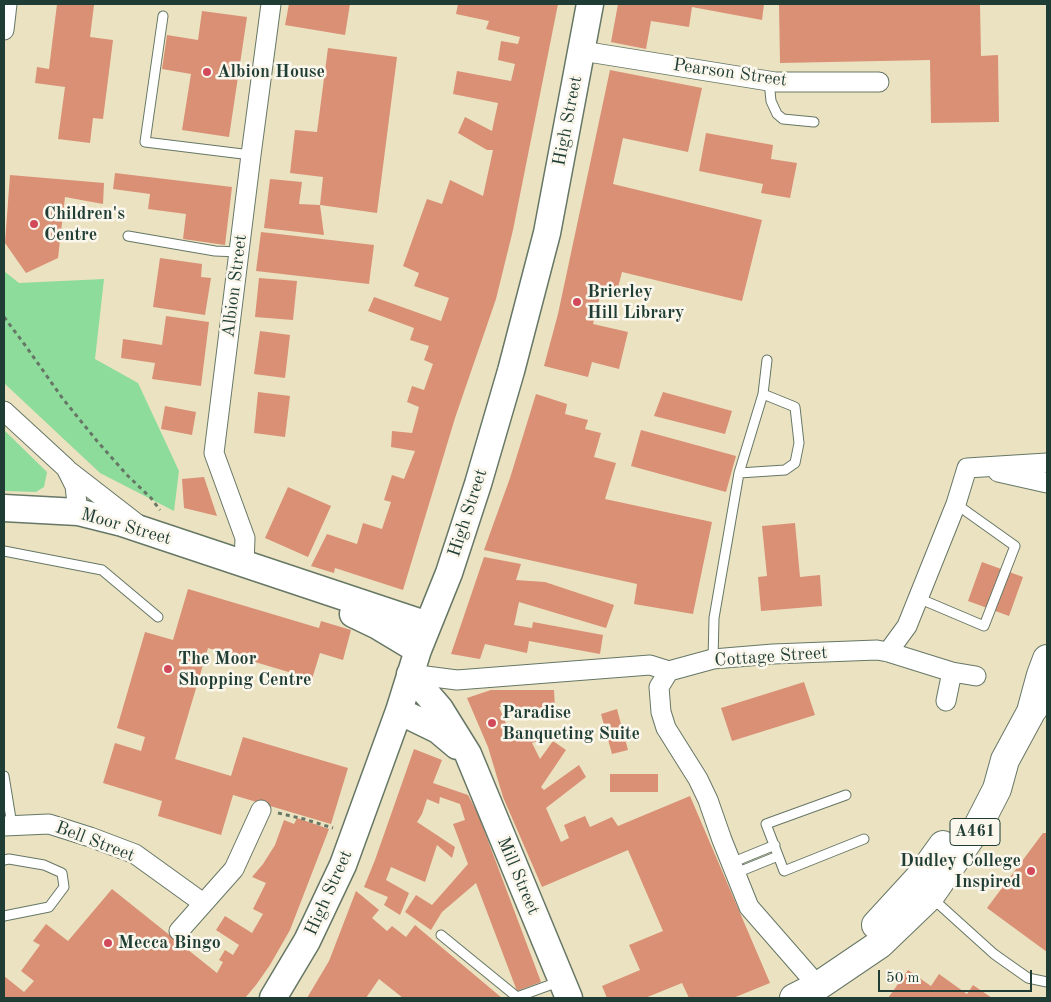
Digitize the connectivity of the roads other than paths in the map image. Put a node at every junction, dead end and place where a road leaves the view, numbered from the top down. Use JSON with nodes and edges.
{"nodes":[{"id":1,"x":7,"y":4,"type":"edge"},
{"id":2,"x":271,"y":4,"type":"edge"},
{"id":3,"x":590,"y":4,"type":"edge"},
{"id":4,"x":162,"y":16,"type":"dead end"},
{"id":5,"x":4,"y":30,"type":"edge"},
{"id":6,"x":582,"y":51,"type":"junction"},
{"id":7,"x":769,"y":81,"type":"junction"},
{"id":8,"x":879,"y":82,"type":"dead end"},
{"id":9,"x":814,"y":122,"type":"dead end"},
{"id":10,"x":250,"y":155,"type":"junction"},
{"id":11,"x":128,"y":236,"type":"dead end"},
{"id":12,"x":239,"y":252,"type":"junction"},
{"id":13,"x":767,"y":360,"type":"dead end"},
{"id":14,"x":764,"y":394,"type":"junction"},
{"id":15,"x":4,"y":411,"type":"edge"},
{"id":16,"x":1047,"y":462,"type":"edge"},
{"id":17,"x":978,"y":467,"type":"junction"},
{"id":18,"x":66,"y":468,"type":"junction"},
{"id":19,"x":739,"y":473,"type":"junction"},
{"id":20,"x":1047,"y":483,"type":"edge"},
{"id":21,"x":956,"y":504,"type":"junction"},
{"id":22,"x":4,"y":508,"type":"edge"},
{"id":23,"x":78,"y":512,"type":"junction"},
{"id":24,"x":157,"y":522,"type":"junction"},
{"id":25,"x":4,"y":550,"type":"edge"},
{"id":26,"x":244,"y":564,"type":"junction"},
{"id":27,"x":918,"y":598,"type":"junction"},
{"id":28,"x":158,"y":617,"type":"dead end"},
{"id":29,"x":428,"y":625,"type":"junction"},
{"id":30,"x":907,"y":626,"type":"junction"},
{"id":31,"x":888,"y":652,"type":"junction"},
{"id":32,"x":907,"y":658,"type":"junction"},
{"id":33,"x":713,"y":659,"type":"junction"},
{"id":34,"x":1047,"y":659,"type":"edge"},
{"id":35,"x":414,"y":662,"type":"junction"},
{"id":36,"x":669,"y":672,"type":"junction"},
{"id":37,"x":952,"y":672,"type":"junction"},
{"id":38,"x":976,"y":676,"type":"dead end"},
{"id":39,"x":1047,"y":690,"type":"edge"},
{"id":40,"x":946,"y":701,"type":"dead end"},
{"id":41,"x":399,"y":711,"type":"junction"},
{"id":42,"x":1031,"y":712,"type":"junction"},
{"id":43,"x":468,"y":754,"type":"junction"},
{"id":44,"x":1006,"y":760,"type":"junction"},
{"id":45,"x":4,"y":776,"type":"edge"},
{"id":46,"x":846,"y":795,"type":"dead end"},
{"id":47,"x":260,"y":810,"type":"road end"},
{"id":48,"x":8,"y":825,"type":"edge"},
{"id":49,"x":864,"y":839,"type":"dead end"},
{"id":50,"x":774,"y":845,"type":"junction"},
{"id":51,"x":778,"y":856,"type":"junction"},
{"id":52,"x":4,"y":860,"type":"edge"},
{"id":53,"x":734,"y":868,"type":"junction"},
{"id":54,"x":930,"y":896,"type":"junction"},
{"id":55,"x":203,"y":903,"type":"junction"},
{"id":56,"x":4,"y":916,"type":"edge"},
{"id":57,"x":180,"y":930,"type":"dead end"},
{"id":58,"x":441,"y":935,"type":"dead end"},
{"id":59,"x":1047,"y":982,"type":"edge"},
{"id":60,"x":565,"y":989,"type":"edge"},
{"id":61,"x":803,"y":994,"type":"edge"},
{"id":62,"x":274,"y":998,"type":"edge"}],
"edges":[{"from":1,"to":5,"type":"street"},
{"from":2,"to":10,"type":"street","name":"Albion Street"},
{"from":3,"to":6,"type":"street","name":"High Street"},
{"from":4,"to":10,"type":"lane"},
{"from":6,"to":7,"type":"street","name":"Pearson Street"},
{"from":6,"to":29,"type":"street","name":"High Street"},
{"from":7,"to":8,"type":"street","name":"Pearson Street"},
{"from":7,"to":9,"type":"lane"},
{"from":10,"to":12,"type":"street","name":"Albion Street"},
{"from":11,"to":12,"type":"lane"},
{"from":12,"to":26,"type":"street","name":"Albion Street"},
{"from":13,"to":14,"type":"lane"},
{"from":14,"to":19,"type":"lane"},
{"from":14,"to":19,"type":"lane"},
{"from":15,"to":18,"type":"street"},
{"from":16,"to":17,"type":"street"},
{"from":17,"to":20,"type":"street"},
{"from":17,"to":21,"type":"street"},
{"from":18,"to":23,"type":"street"},
{"from":18,"to":24,"type":"street"},
{"from":19,"to":33,"type":"lane"},
{"from":21,"to":27,"type":"street"},
{"from":21,"to":27,"type":"lane"},
{"from":22,"to":23,"type":"street","name":"Moor Street"},
{"from":23,"to":24,"type":"street","name":"Moor Street"},
{"from":24,"to":26,"type":"street","name":"Moor Street"},
{"from":25,"to":28,"type":"lane"},
{"from":26,"to":29,"type":"street","name":"Moor Street"},
{"from":26,"to":35,"type":"street","name":"Moor Street"},
{"from":27,"to":30,"type":"street"},
{"from":29,"to":35,"type":"street","name":"High Street"},
{"from":30,"to":31,"type":"street"},
{"from":30,"to":32,"type":"street"},
{"from":31,"to":32,"type":"street","name":"Cottage Street"},
{"from":31,"to":33,"type":"street","name":"Cottage Street"},
{"from":32,"to":37,"type":"street","name":"Cottage Street"},
{"from":33,"to":36,"type":"street","name":"Cottage Street"},
{"from":34,"to":42,"type":"main road","number":"A461"},
{"from":35,"to":36,"type":"street"},
{"from":35,"to":41,"type":"street","name":"High Street"},
{"from":35,"to":43,"type":"street","name":"Mill Street"},
{"from":36,"to":53,"type":"street"},
{"from":37,"to":38,"type":"street","name":"Cottage Street"},
{"from":37,"to":40,"type":"street"},
{"from":39,"to":42,"type":"main road","number":"A461"},
{"from":41,"to":43,"type":"street","name":"Mill Street"},
{"from":41,"to":62,"type":"street","name":"High Street"},
{"from":42,"to":44,"type":"main road","number":"A461"},
{"from":43,"to":60,"type":"street","name":"Mill Street"},
{"from":44,"to":54,"type":"main road","number":"A461"},
{"from":44,"to":61,"type":"main road","number":"A461"},
{"from":45,"to":48,"type":"lane"},
{"from":46,"to":50,"type":"lane"},
{"from":47,"to":55,"type":"street"},
{"from":48,"to":55,"type":"street","name":"Bell Street"},
{"from":49,"to":51,"type":"lane"},
{"from":50,"to":51,"type":"lane"},
{"from":50,"to":53,"type":"lane"},
{"from":51,"to":53,"type":"lane"},
{"from":52,"to":56,"type":"lane"},
{"from":53,"to":61,"type":"street"},
{"from":54,"to":59,"type":"lane"},
{"from":54,"to":61,"type":"main road","number":"A461"},
{"from":55,"to":57,"type":"street"},
{"from":58,"to":60,"type":"lane"}]}
